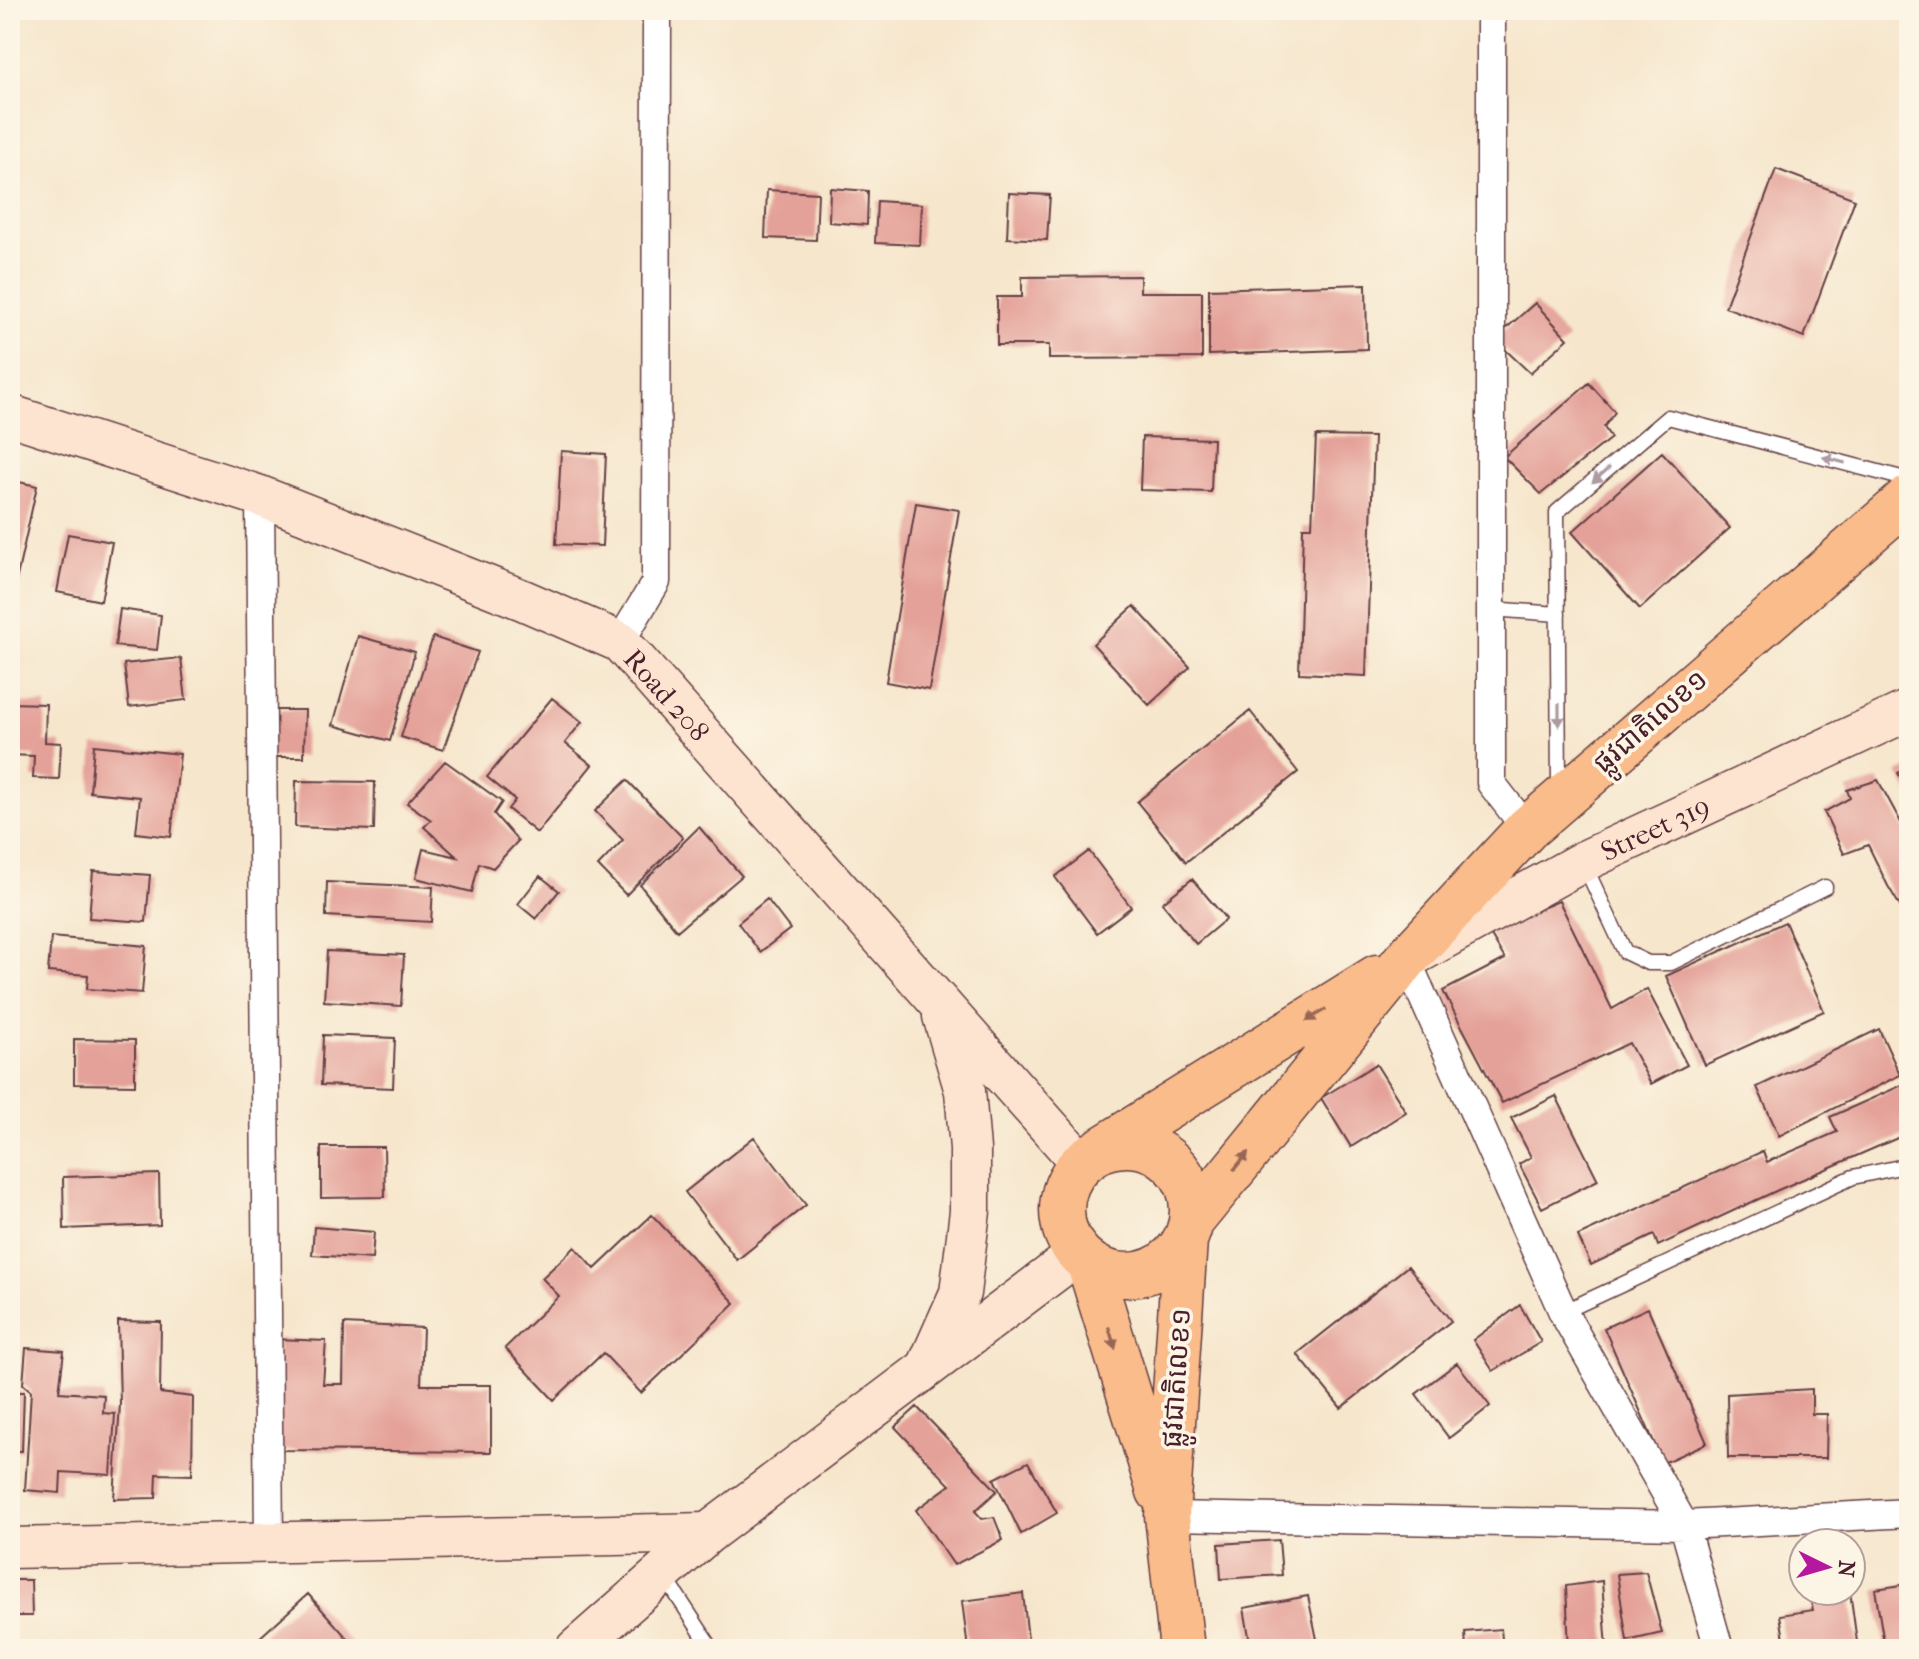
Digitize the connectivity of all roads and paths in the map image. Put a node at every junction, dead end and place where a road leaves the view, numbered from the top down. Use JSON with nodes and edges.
{"nodes":[{"id":1,"x":657,"y":10,"type":"edge"},
{"id":2,"x":1491,"y":10,"type":"edge"},
{"id":3,"x":10,"y":415,"type":"edge"},
{"id":4,"x":1909,"y":480,"type":"edge"},
{"id":5,"x":260,"y":496,"type":"junction"},
{"id":6,"x":1909,"y":498,"type":"edge"},
{"id":7,"x":1491,"y":609,"type":"junction"},
{"id":8,"x":1558,"y":614,"type":"junction"},
{"id":9,"x":620,"y":642,"type":"junction"},
{"id":10,"x":1909,"y":710,"type":"edge"},
{"id":11,"x":1559,"y":800,"type":"junction"},
{"id":12,"x":1527,"y":829,"type":"junction"},
{"id":13,"x":1582,"y":862,"type":"junction"},
{"id":14,"x":1825,"y":887,"type":"dead end"},
{"id":15,"x":1406,"y":959,"type":"junction"},
{"id":16,"x":940,"y":1004,"type":"junction"},
{"id":17,"x":1088,"y":1158,"type":"junction"},
{"id":18,"x":1909,"y":1165,"type":"edge"},
{"id":19,"x":1188,"y":1231,"type":"junction"},
{"id":20,"x":1084,"y":1259,"type":"junction"},
{"id":21,"x":1563,"y":1312,"type":"junction"},
{"id":22,"x":926,"y":1368,"type":"junction"},
{"id":23,"x":1909,"y":1513,"type":"edge"},
{"id":24,"x":1167,"y":1516,"type":"junction"},
{"id":25,"x":1684,"y":1525,"type":"junction"},
{"id":26,"x":708,"y":1533,"type":"junction"},
{"id":27,"x":269,"y":1542,"type":"junction"},
{"id":28,"x":10,"y":1548,"type":"edge"},
{"id":29,"x":662,"y":1573,"type":"junction"},
{"id":30,"x":576,"y":1649,"type":"edge"},
{"id":31,"x":712,"y":1649,"type":"edge"},
{"id":32,"x":1182,"y":1649,"type":"edge"},
{"id":33,"x":1719,"y":1649,"type":"edge"}],
"edges":[{"from":1,"to":9,"type":"street"},
{"from":2,"to":7,"type":"street"},
{"from":3,"to":5,"type":"street","name":"Road 208"},
{"from":4,"to":8,"type":"lane","one_way":true},
{"from":5,"to":9,"type":"street","name":"Road 208"},
{"from":5,"to":27,"type":"street"},
{"from":6,"to":11,"type":"highway","name":"ផ្លូវជាតិលេខ១"},
{"from":7,"to":8,"type":"lane"},
{"from":7,"to":12,"type":"street"},
{"from":8,"to":11,"type":"lane","one_way":true},
{"from":9,"to":16,"type":"street","name":"Road 208"},
{"from":10,"to":13,"type":"street","name":"Street 319"},
{"from":11,"to":12,"type":"highway","name":"ផ្លូវជាតិលេខ១"},
{"from":12,"to":15,"type":"highway","name":"ផ្លូវជាតិលេខ១"},
{"from":13,"to":14,"type":"lane"},
{"from":13,"to":15,"type":"street","name":"Street 319"},
{"from":15,"to":17,"type":"highway","name":"ផ្លូវជាតិលេខ១","one_way":true},
{"from":19,"to":15,"type":"highway","name":"ផ្លូវជាតិលេខ១","one_way":true},
{"from":15,"to":21,"type":"street"},
{"from":16,"to":17,"type":"street","name":"Road 208"},
{"from":16,"to":22,"type":"street"},
{"from":17,"to":19,"type":"highway"},
{"from":17,"to":20,"type":"highway"},
{"from":18,"to":21,"type":"lane"},
{"from":19,"to":20,"type":"highway"},
{"from":19,"to":24,"type":"highway","name":"ផ្លូវជាតិលេខ១"},
{"from":20,"to":22,"type":"street"},
{"from":20,"to":24,"type":"highway","name":"ផ្លូវជាតិលេខ១","one_way":true},
{"from":21,"to":25,"type":"street"},
{"from":22,"to":26,"type":"street"},
{"from":23,"to":25,"type":"street"},
{"from":24,"to":25,"type":"street"},
{"from":24,"to":32,"type":"highway","name":"ផ្លូវជាតិលេខ១"},
{"from":25,"to":33,"type":"street"},
{"from":26,"to":27,"type":"street"},
{"from":26,"to":29,"type":"street"},
{"from":27,"to":28,"type":"street"},
{"from":29,"to":30,"type":"street"},
{"from":29,"to":31,"type":"lane"}]}
